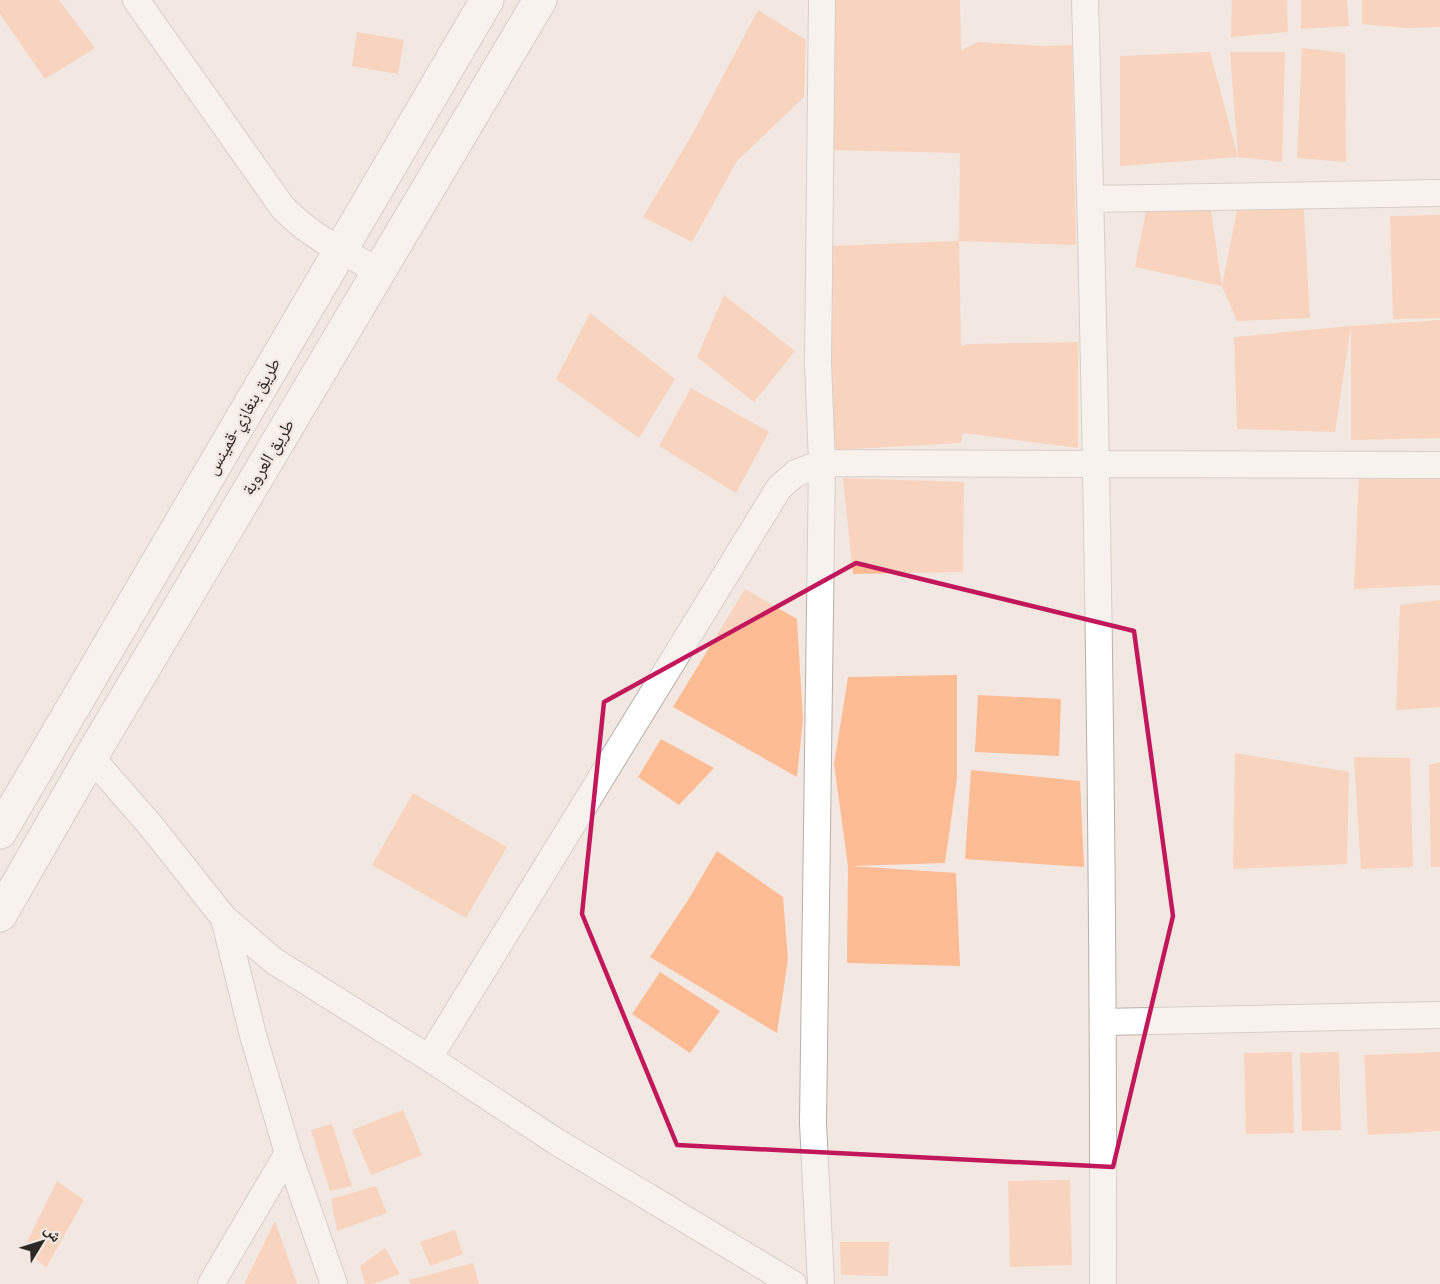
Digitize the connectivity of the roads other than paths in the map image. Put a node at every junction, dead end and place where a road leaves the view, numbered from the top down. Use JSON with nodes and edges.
{"nodes":[{"id":1,"x":136,"y":0,"type":"edge"},
{"id":2,"x":487,"y":0,"type":"edge"},
{"id":3,"x":540,"y":0,"type":"edge"},
{"id":4,"x":822,"y":0,"type":"edge"},
{"id":5,"x":1085,"y":0,"type":"edge"},
{"id":6,"x":1440,"y":193,"type":"edge"},
{"id":7,"x":1090,"y":199,"type":"junction"},
{"id":8,"x":340,"y":251,"type":"junction"},
{"id":9,"x":378,"y":270,"type":"junction"},
{"id":10,"x":822,"y":463,"type":"junction"},
{"id":11,"x":1095,"y":464,"type":"junction"},
{"id":12,"x":1440,"y":465,"type":"edge"},
{"id":13,"x":91,"y":757,"type":"junction"},
{"id":14,"x":0,"y":832,"type":"edge"},
{"id":15,"x":0,"y":915,"type":"edge"},
{"id":16,"x":224,"y":918,"type":"junction"},
{"id":17,"x":1440,"y":1015,"type":"edge"},
{"id":18,"x":1103,"y":1022,"type":"junction"},
{"id":19,"x":429,"y":1058,"type":"junction"},
{"id":20,"x":288,"y":1153,"type":"junction"},
{"id":21,"x":211,"y":1284,"type":"edge"},
{"id":22,"x":334,"y":1284,"type":"edge"},
{"id":23,"x":793,"y":1284,"type":"edge"},
{"id":24,"x":821,"y":1284,"type":"edge"},
{"id":25,"x":1103,"y":1284,"type":"edge"}],
"edges":[{"from":1,"to":8,"type":"street"},
{"from":2,"to":8,"type":"main road","name":"طريق بنغازي-قمينس"},
{"from":3,"to":9,"type":"main road","name":"طريق العروبة"},
{"from":4,"to":10,"type":"street"},
{"from":5,"to":7,"type":"street"},
{"from":6,"to":7,"type":"street"},
{"from":7,"to":11,"type":"street"},
{"from":8,"to":9,"type":"street"},
{"from":8,"to":14,"type":"main road","name":"طريق بنغازي-قمينس"},
{"from":9,"to":13,"type":"main road","name":"طريق العروبة"},
{"from":10,"to":11,"type":"street"},
{"from":10,"to":19,"type":"street"},
{"from":10,"to":24,"type":"street"},
{"from":11,"to":12,"type":"street"},
{"from":11,"to":18,"type":"street"},
{"from":13,"to":15,"type":"main road","name":"طريق العروبة"},
{"from":13,"to":16,"type":"street"},
{"from":16,"to":19,"type":"street"},
{"from":16,"to":20,"type":"street"},
{"from":17,"to":18,"type":"street"},
{"from":18,"to":25,"type":"street"},
{"from":19,"to":23,"type":"street"},
{"from":20,"to":21,"type":"street"},
{"from":20,"to":22,"type":"street"}]}
